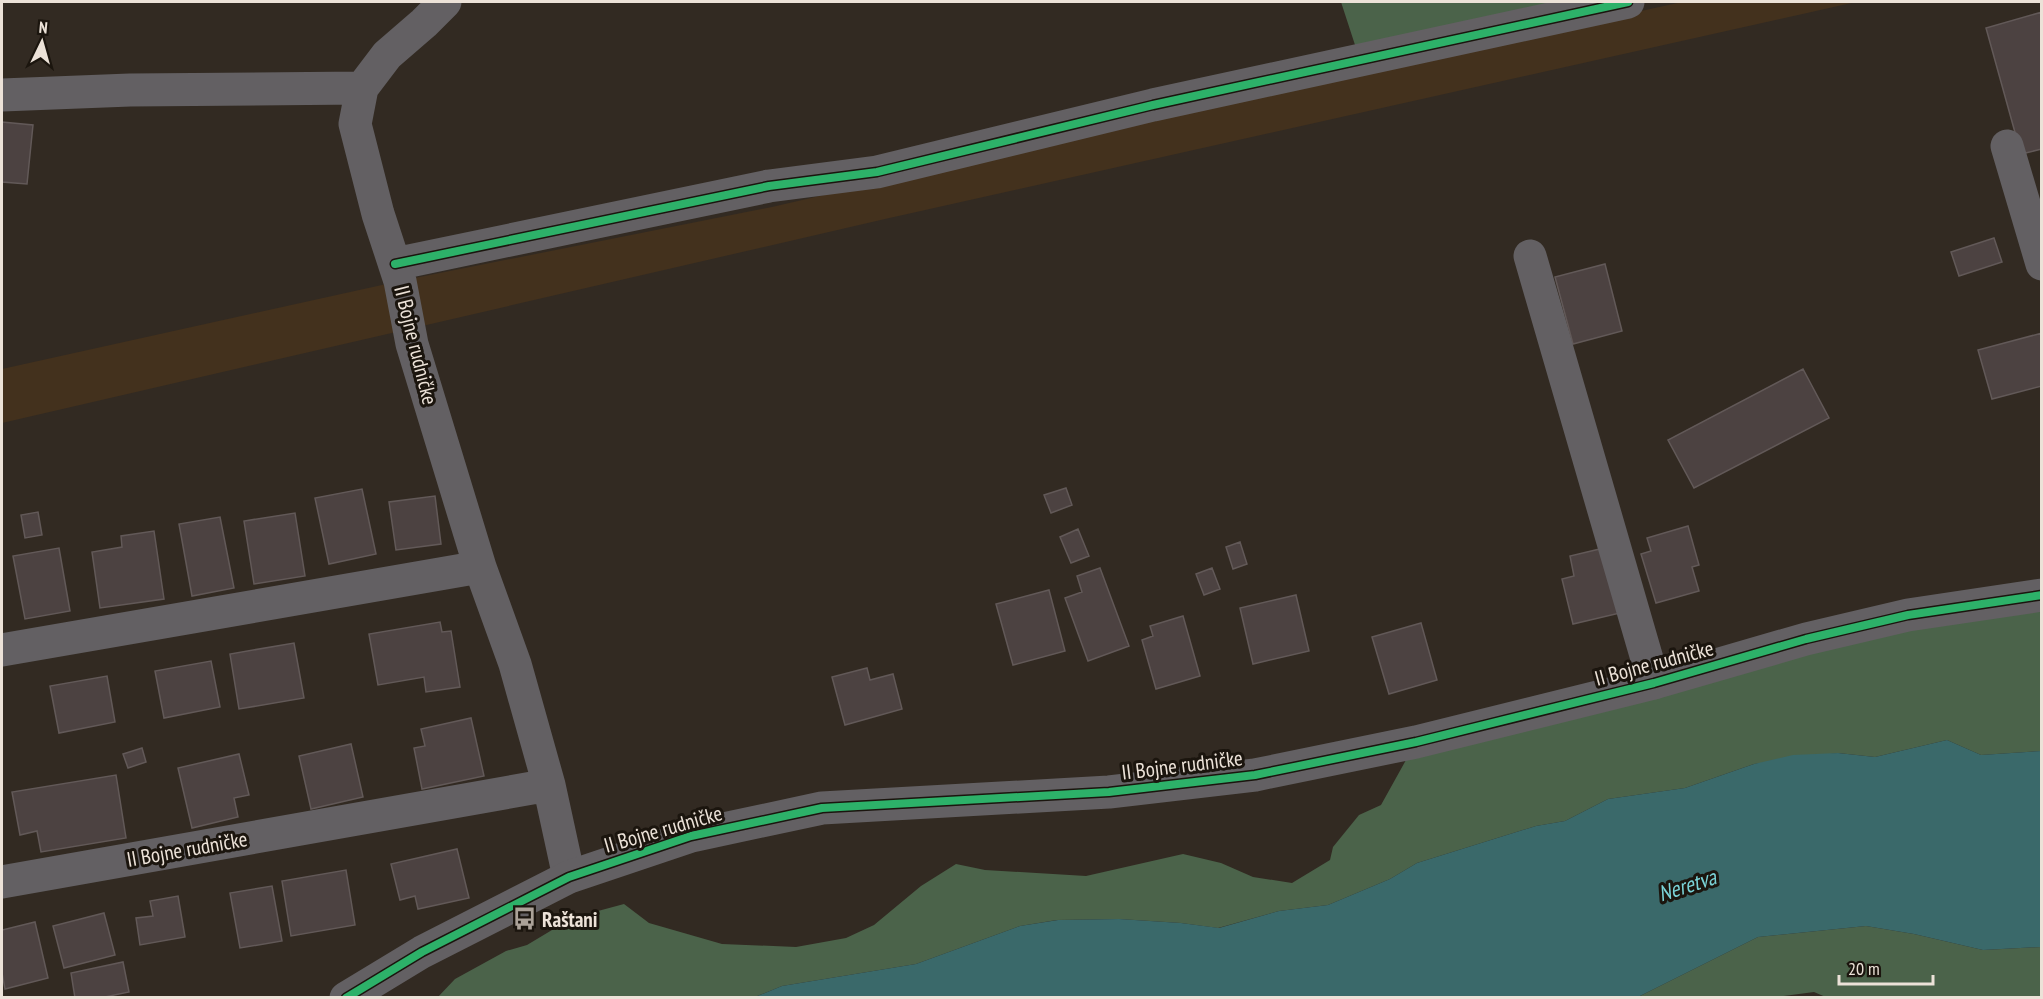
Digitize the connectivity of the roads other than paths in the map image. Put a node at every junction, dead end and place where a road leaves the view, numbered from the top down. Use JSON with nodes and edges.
{"nodes":[{"id":1,"x":445,"y":2,"type":"edge"},
{"id":2,"x":1628,"y":2,"type":"edge"},
{"id":3,"x":362,"y":88,"type":"junction"},
{"id":4,"x":2,"y":95,"type":"edge"},
{"id":5,"x":2007,"y":146,"type":"dead end"},
{"id":6,"x":1530,"y":256,"type":"dead end"},
{"id":7,"x":395,"y":264,"type":"junction"},
{"id":8,"x":2042,"y":264,"type":"edge"},
{"id":9,"x":480,"y":567,"type":"junction"},
{"id":10,"x":2042,"y":595,"type":"edge"},
{"id":11,"x":2,"y":650,"type":"edge"},
{"id":12,"x":1654,"y":683,"type":"junction"},
{"id":13,"x":549,"y":785,"type":"junction"},
{"id":14,"x":569,"y":877,"type":"junction"},
{"id":15,"x":2,"y":882,"type":"edge"},
{"id":16,"x":346,"y":998,"type":"edge"}],
"edges":[{"from":1,"to":3,"type":"street","name":"II Bojne rudničke"},
{"from":2,"to":7,"type":"street"},
{"from":3,"to":4,"type":"street"},
{"from":3,"to":7,"type":"street","name":"II Bojne rudničke"},
{"from":5,"to":8,"type":"street"},
{"from":6,"to":12,"type":"street","name":"II Bojne rudničke"},
{"from":7,"to":9,"type":"street","name":"II Bojne rudničke"},
{"from":9,"to":11,"type":"street"},
{"from":9,"to":13,"type":"street","name":"II Bojne rudničke"},
{"from":10,"to":12,"type":"street","name":"II Bojne rudničke"},
{"from":12,"to":14,"type":"street","name":"II Bojne rudničke"},
{"from":13,"to":14,"type":"street","name":"II Bojne rudničke"},
{"from":13,"to":15,"type":"street","name":"II Bojne rudničke"},
{"from":14,"to":16,"type":"street","name":"II Bojne rudničke"}]}
